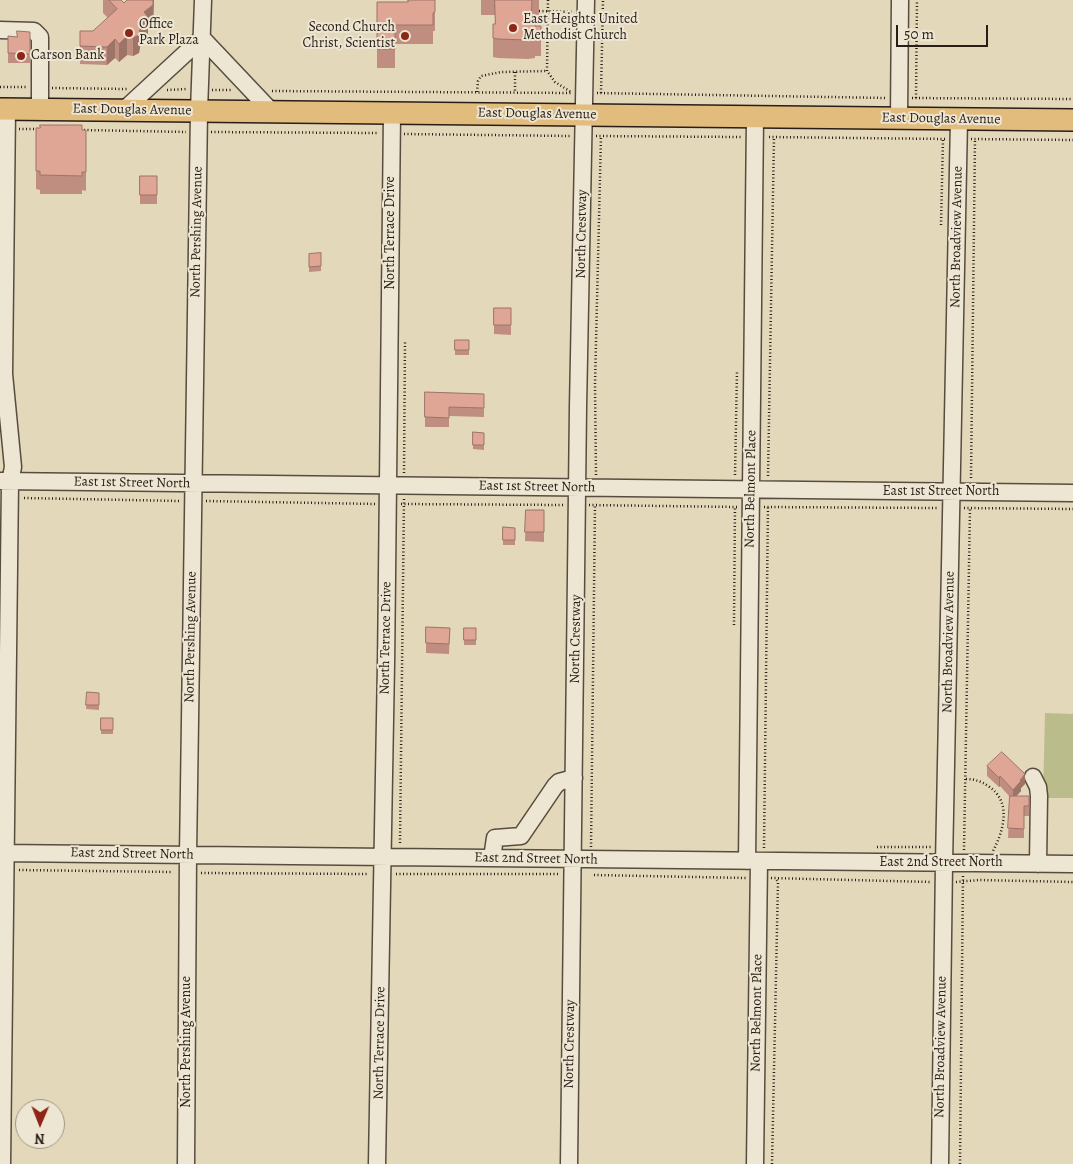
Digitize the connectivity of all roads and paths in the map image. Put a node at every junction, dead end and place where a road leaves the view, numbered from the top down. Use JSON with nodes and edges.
{"nodes":[{"id":1,"x":203,"y":0,"type":"edge"},
{"id":2,"x":548,"y":0,"type":"edge"},
{"id":3,"x":586,"y":0,"type":"edge"},
{"id":4,"x":603,"y":0,"type":"edge"},
{"id":5,"x":900,"y":0,"type":"edge"},
{"id":6,"x":917,"y":0,"type":"edge"},
{"id":7,"x":539,"y":11,"type":"dead end"},
{"id":8,"x":548,"y":12,"type":"junction"},
{"id":9,"x":574,"y":12,"type":"dead end"},
{"id":10,"x":0,"y":30,"type":"edge"},
{"id":11,"x":202,"y":38,"type":"junction"},
{"id":12,"x":547,"y":71,"type":"junction"},
{"id":13,"x":515,"y":72,"type":"junction"},
{"id":14,"x":0,"y":87,"type":"edge"},
{"id":15,"x":40,"y":88,"type":"junction"},
{"id":16,"x":200,"y":89,"type":"junction"},
{"id":17,"x":146,"y":90,"type":"junction"},
{"id":18,"x":252,"y":91,"type":"junction"},
{"id":19,"x":476,"y":92,"type":"junction"},
{"id":20,"x":515,"y":92,"type":"junction"},
{"id":21,"x":586,"y":93,"type":"junction"},
{"id":22,"x":916,"y":98,"type":"junction"},
{"id":23,"x":1073,"y":99,"type":"edge"},
{"id":24,"x":899,"y":108,"type":"junction"},
{"id":25,"x":124,"y":110,"type":"junction"},
{"id":26,"x":199,"y":111,"type":"junction"},
{"id":27,"x":272,"y":112,"type":"junction"},
{"id":28,"x":584,"y":115,"type":"junction"},
{"id":29,"x":4,"y":116,"type":"edge"},
{"id":30,"x":42,"y":120,"type":"junction"},
{"id":31,"x":1073,"y":120,"type":"edge"},
{"id":32,"x":392,"y":123,"type":"junction"},
{"id":33,"x":755,"y":127,"type":"junction"},
{"id":34,"x":83,"y":130,"type":"edge"},
{"id":35,"x":199,"y":132,"type":"junction"},
{"id":36,"x":964,"y":133,"type":"junction"},
{"id":37,"x":584,"y":136,"type":"junction"},
{"id":38,"x":601,"y":136,"type":"junction"},
{"id":39,"x":774,"y":137,"type":"junction"},
{"id":40,"x":1073,"y":140,"type":"edge"},
{"id":41,"x":405,"y":342,"type":"dead end"},
{"id":42,"x":5,"y":482,"type":"edge"},
{"id":43,"x":194,"y":484,"type":"junction"},
{"id":44,"x":397,"y":486,"type":"junction"},
{"id":45,"x":577,"y":487,"type":"junction"},
{"id":46,"x":596,"y":488,"type":"junction"},
{"id":47,"x":751,"y":490,"type":"junction"},
{"id":48,"x":1073,"y":493,"type":"edge"},
{"id":49,"x":10,"y":498,"type":"junction"},
{"id":50,"x":768,"y":498,"type":"junction"},
{"id":51,"x":952,"y":500,"type":"junction"},
{"id":52,"x":970,"y":500,"type":"junction"},
{"id":53,"x":193,"y":501,"type":"junction"},
{"id":54,"x":396,"y":504,"type":"junction"},
{"id":55,"x":577,"y":505,"type":"junction"},
{"id":56,"x":595,"y":505,"type":"junction"},
{"id":57,"x":751,"y":507,"type":"junction"},
{"id":58,"x":1073,"y":509,"type":"edge"},
{"id":59,"x":1033,"y":777,"type":"dead end"},
{"id":60,"x":574,"y":778,"type":"junction"},
{"id":61,"x":966,"y":779,"type":"junction"},
{"id":62,"x":3,"y":853,"type":"edge"},
{"id":63,"x":991,"y":854,"type":"dead end"},
{"id":64,"x":188,"y":855,"type":"junction"},
{"id":65,"x":383,"y":857,"type":"junction"},
{"id":66,"x":492,"y":858,"type":"junction"},
{"id":67,"x":591,"y":860,"type":"junction"},
{"id":68,"x":759,"y":862,"type":"junction"},
{"id":69,"x":944,"y":863,"type":"junction"},
{"id":70,"x":964,"y":863,"type":"junction"},
{"id":71,"x":1038,"y":864,"type":"junction"},
{"id":72,"x":1073,"y":864,"type":"edge"},
{"id":73,"x":400,"y":866,"type":"junction"},
{"id":74,"x":573,"y":867,"type":"junction"},
{"id":75,"x":6,"y":870,"type":"junction"},
{"id":76,"x":188,"y":872,"type":"junction"},
{"id":77,"x":383,"y":874,"type":"junction"},
{"id":78,"x":759,"y":878,"type":"junction"},
{"id":79,"x":776,"y":878,"type":"junction"},
{"id":80,"x":963,"y":881,"type":"junction"},
{"id":81,"x":943,"y":882,"type":"junction"},
{"id":82,"x":1073,"y":882,"type":"edge"},
{"id":83,"x":2,"y":1164,"type":"edge"},
{"id":84,"x":186,"y":1164,"type":"edge"},
{"id":85,"x":377,"y":1164,"type":"edge"},
{"id":86,"x":568,"y":1164,"type":"edge"},
{"id":87,"x":755,"y":1164,"type":"edge"},
{"id":88,"x":772,"y":1164,"type":"edge"},
{"id":89,"x":940,"y":1164,"type":"edge"},
{"id":90,"x":960,"y":1164,"type":"edge"}],
"edges":[{"from":1,"to":11,"type":"street","name":"North Pershing Avenue"},
{"from":2,"to":8,"type":"path"},
{"from":3,"to":21,"type":"street","name":"North Crestway"},
{"from":4,"to":21,"type":"path"},
{"from":5,"to":24,"type":"street"},
{"from":6,"to":22,"type":"path"},
{"from":7,"to":8,"type":"path"},
{"from":8,"to":9,"type":"path"},
{"from":8,"to":12,"type":"path"},
{"from":10,"to":15,"type":"street"},
{"from":11,"to":16,"type":"street","name":"North Pershing Avenue"},
{"from":11,"to":17,"type":"street"},
{"from":11,"to":18,"type":"street"},
{"from":12,"to":13,"type":"path"},
{"from":12,"to":21,"type":"path"},
{"from":13,"to":19,"type":"path"},
{"from":13,"to":20,"type":"path"},
{"from":14,"to":15,"type":"path"},
{"from":15,"to":17,"type":"path"},
{"from":15,"to":30,"type":"street"},
{"from":16,"to":17,"type":"path"},
{"from":16,"to":18,"type":"path"},
{"from":16,"to":26,"type":"street","name":"North Pershing Avenue"},
{"from":17,"to":25,"type":"street"},
{"from":18,"to":19,"type":"path"},
{"from":18,"to":27,"type":"street"},
{"from":19,"to":20,"type":"path"},
{"from":20,"to":21,"type":"path"},
{"from":21,"to":24,"type":"path"},
{"from":21,"to":28,"type":"street","name":"North Crestway"},
{"from":22,"to":23,"type":"path"},
{"from":22,"to":24,"type":"path"},
{"from":24,"to":33,"type":"main road","name":"East Douglas Avenue"},
{"from":24,"to":36,"type":"main road","name":"East Douglas Avenue"},
{"from":25,"to":26,"type":"main road","name":"East Douglas Avenue"},
{"from":25,"to":30,"type":"main road","name":"East Douglas Avenue"},
{"from":26,"to":27,"type":"main road","name":"East Douglas Avenue"},
{"from":26,"to":35,"type":"street","name":"North Pershing Avenue"},
{"from":27,"to":32,"type":"main road","name":"East Douglas Avenue"},
{"from":28,"to":32,"type":"main road","name":"East Douglas Avenue"},
{"from":28,"to":33,"type":"main road","name":"East Douglas Avenue"},
{"from":28,"to":37,"type":"street","name":"North Crestway"},
{"from":29,"to":30,"type":"main road","name":"East Douglas Avenue"},
{"from":29,"to":30,"type":"path"},
{"from":29,"to":42,"type":"street"},
{"from":31,"to":36,"type":"main road","name":"East Douglas Avenue"},
{"from":32,"to":35,"type":"path"},
{"from":32,"to":37,"type":"path"},
{"from":32,"to":44,"type":"street","name":"North Terrace Drive"},
{"from":33,"to":38,"type":"path"},
{"from":33,"to":39,"type":"path"},
{"from":33,"to":47,"type":"street","name":"North Belmont Place"},
{"from":34,"to":35,"type":"path"},
{"from":35,"to":43,"type":"street","name":"North Pershing Avenue"},
{"from":36,"to":39,"type":"path"},
{"from":36,"to":40,"type":"path"},
{"from":36,"to":51,"type":"street","name":"North Broadview Avenue"},
{"from":36,"to":52,"type":"path"},
{"from":37,"to":38,"type":"path"},
{"from":37,"to":45,"type":"street","name":"North Crestway"},
{"from":38,"to":46,"type":"path"},
{"from":39,"to":50,"type":"path"},
{"from":41,"to":44,"type":"path"},
{"from":42,"to":43,"type":"street","name":"East 1st Street North"},
{"from":42,"to":49,"type":"street"},
{"from":43,"to":44,"type":"street","name":"East 1st Street North"},
{"from":43,"to":53,"type":"street","name":"North Pershing Avenue"},
{"from":44,"to":45,"type":"street","name":"East 1st Street North"},
{"from":44,"to":54,"type":"street","name":"North Terrace Drive"},
{"from":44,"to":54,"type":"path"},
{"from":45,"to":46,"type":"street","name":"East 1st Street North"},
{"from":45,"to":55,"type":"street","name":"North Crestway"},
{"from":46,"to":47,"type":"street","name":"East 1st Street North"},
{"from":46,"to":56,"type":"path"},
{"from":47,"to":50,"type":"street","name":"East 1st Street North"},
{"from":47,"to":57,"type":"street","name":"North Belmont Place"},
{"from":48,"to":52,"type":"street","name":"East 1st Street North"},
{"from":49,"to":53,"type":"path"},
{"from":49,"to":62,"type":"street"},
{"from":50,"to":51,"type":"street","name":"East 1st Street North"},
{"from":50,"to":51,"type":"path"},
{"from":50,"to":57,"type":"path"},
{"from":50,"to":68,"type":"path"},
{"from":51,"to":52,"type":"street","name":"East 1st Street North"},
{"from":51,"to":52,"type":"path"},
{"from":51,"to":69,"type":"street","name":"North Broadview Avenue"},
{"from":52,"to":58,"type":"path"},
{"from":52,"to":61,"type":"path"},
{"from":53,"to":54,"type":"path"},
{"from":53,"to":64,"type":"street","name":"North Pershing Avenue"},
{"from":54,"to":55,"type":"path"},
{"from":54,"to":65,"type":"street","name":"North Terrace Drive"},
{"from":54,"to":73,"type":"path"},
{"from":55,"to":56,"type":"path"},
{"from":55,"to":60,"type":"street","name":"North Crestway"},
{"from":56,"to":57,"type":"path"},
{"from":56,"to":67,"type":"path"},
{"from":57,"to":68,"type":"street","name":"North Belmont Place"},
{"from":59,"to":71,"type":"street"},
{"from":60,"to":66,"type":"street"},
{"from":60,"to":74,"type":"street","name":"North Crestway"},
{"from":61,"to":63,"type":"path"},
{"from":61,"to":70,"type":"path"},
{"from":62,"to":64,"type":"street","name":"East 2nd Street North"},
{"from":62,"to":75,"type":"street"},
{"from":64,"to":65,"type":"street","name":"East 2nd Street North"},
{"from":64,"to":76,"type":"street","name":"North Pershing Avenue"},
{"from":65,"to":73,"type":"street","name":"East 2nd Street North"},
{"from":65,"to":77,"type":"street","name":"North Terrace Drive"},
{"from":66,"to":73,"type":"street","name":"East 2nd Street North"},
{"from":66,"to":74,"type":"street","name":"East 2nd Street North"},
{"from":67,"to":68,"type":"street","name":"East 2nd Street North"},
{"from":67,"to":74,"type":"street","name":"East 2nd Street North"},
{"from":67,"to":78,"type":"path"},
{"from":68,"to":69,"type":"street","name":"East 2nd Street North"},
{"from":68,"to":78,"type":"street","name":"North Belmont Place"},
{"from":68,"to":79,"type":"path"},
{"from":69,"to":70,"type":"street","name":"East 2nd Street North"},
{"from":69,"to":81,"type":"street","name":"North Broadview Avenue"},
{"from":70,"to":71,"type":"street","name":"East 2nd Street North"},
{"from":70,"to":80,"type":"path"},
{"from":71,"to":72,"type":"street","name":"East 2nd Street North"},
{"from":73,"to":74,"type":"path"},
{"from":73,"to":77,"type":"path"},
{"from":74,"to":86,"type":"street","name":"North Crestway"},
{"from":75,"to":76,"type":"path"},
{"from":75,"to":83,"type":"street"},
{"from":76,"to":77,"type":"path"},
{"from":76,"to":84,"type":"street","name":"North Pershing Avenue"},
{"from":77,"to":85,"type":"street","name":"North Terrace Drive"},
{"from":78,"to":79,"type":"path"},
{"from":78,"to":87,"type":"street","name":"North Belmont Place"},
{"from":79,"to":81,"type":"path"},
{"from":79,"to":88,"type":"path"},
{"from":80,"to":81,"type":"path"},
{"from":80,"to":82,"type":"path"},
{"from":80,"to":90,"type":"path"},
{"from":81,"to":89,"type":"street","name":"North Broadview Avenue"}]}
